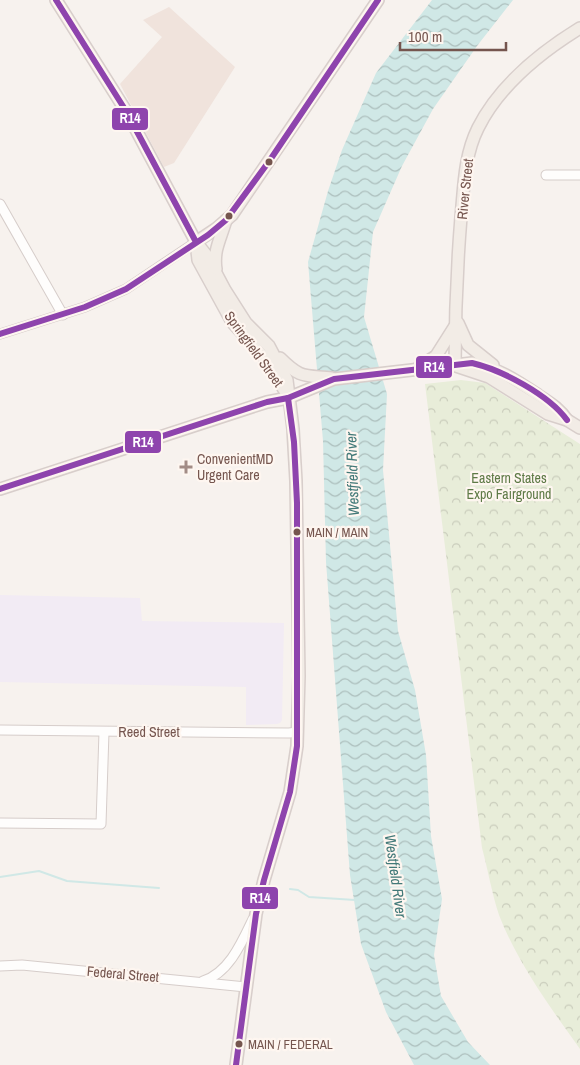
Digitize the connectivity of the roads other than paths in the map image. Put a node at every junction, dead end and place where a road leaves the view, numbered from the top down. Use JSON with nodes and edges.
{"nodes":[{"id":1,"x":56,"y":0,"type":"edge"},
{"id":2,"x":378,"y":0,"type":"edge"},
{"id":3,"x":580,"y":28,"type":"edge"},
{"id":4,"x":546,"y":175,"type":"dead end"},
{"id":5,"x":580,"y":175,"type":"edge"},
{"id":6,"x":0,"y":204,"type":"edge"},
{"id":7,"x":226,"y":220,"type":"junction"},
{"id":8,"x":196,"y":242,"type":"junction"},
{"id":9,"x":217,"y":273,"type":"junction"},
{"id":10,"x":63,"y":315,"type":"junction"},
{"id":11,"x":455,"y":323,"type":"junction"},
{"id":12,"x":0,"y":334,"type":"edge"},
{"id":13,"x":269,"y":346,"type":"junction"},
{"id":14,"x":455,"y":365,"type":"junction"},
{"id":15,"x":415,"y":369,"type":"junction"},
{"id":16,"x":514,"y":378,"type":"junction"},
{"id":17,"x":311,"y":382,"type":"junction"},
{"id":18,"x":288,"y":398,"type":"junction"},
{"id":19,"x":567,"y":420,"type":"junction"},
{"id":20,"x":580,"y":428,"type":"edge"},
{"id":21,"x":0,"y":489,"type":"edge"},
{"id":22,"x":0,"y":730,"type":"edge"},
{"id":23,"x":104,"y":732,"type":"junction"},
{"id":24,"x":298,"y":732,"type":"junction"},
{"id":25,"x":0,"y":823,"type":"edge"},
{"id":26,"x":256,"y":914,"type":"junction"},
{"id":27,"x":0,"y":966,"type":"edge"},
{"id":28,"x":200,"y":982,"type":"junction"},
{"id":29,"x":246,"y":987,"type":"junction"},
{"id":30,"x":236,"y":1065,"type":"edge"}],
"edges":[{"from":1,"to":8,"type":"main road","name":"Springfield Street"},
{"from":2,"to":7,"type":"main road"},
{"from":3,"to":11,"type":"main road","name":"River Street"},
{"from":4,"to":5,"type":"street"},
{"from":6,"to":10,"type":"street"},
{"from":7,"to":8,"type":"main road"},
{"from":7,"to":9,"type":"main road"},
{"from":8,"to":9,"type":"main road","name":"Springfield Street"},
{"from":8,"to":10,"type":"street"},
{"from":8,"to":18,"type":"main road","name":"Springfield Street"},
{"from":9,"to":13,"type":"main road","name":"Springfield Street"},
{"from":10,"to":12,"type":"street"},
{"from":11,"to":14,"type":"main road","name":"River Street"},
{"from":11,"to":15,"type":"main road"},
{"from":11,"to":16,"type":"main road"},
{"from":13,"to":17,"type":"main road"},
{"from":13,"to":18,"type":"main road","name":"Springfield Street"},
{"from":14,"to":15,"type":"main road"},
{"from":14,"to":16,"type":"main road"},
{"from":14,"to":19,"type":"main road"},
{"from":15,"to":17,"type":"main road"},
{"from":16,"to":19,"type":"main road"},
{"from":17,"to":18,"type":"main road"},
{"from":18,"to":21,"type":"main road"},
{"from":18,"to":24,"type":"main road"},
{"from":19,"to":20,"type":"main road"},
{"from":22,"to":23,"type":"street","name":"Reed Street"},
{"from":23,"to":24,"type":"street","name":"Reed Street"},
{"from":23,"to":25,"type":"street"},
{"from":24,"to":26,"type":"main road"},
{"from":26,"to":28,"type":"street"},
{"from":26,"to":29,"type":"main road"},
{"from":27,"to":28,"type":"street","name":"Federal Street"},
{"from":28,"to":29,"type":"street","name":"Federal Street"},
{"from":29,"to":30,"type":"main road"}]}
